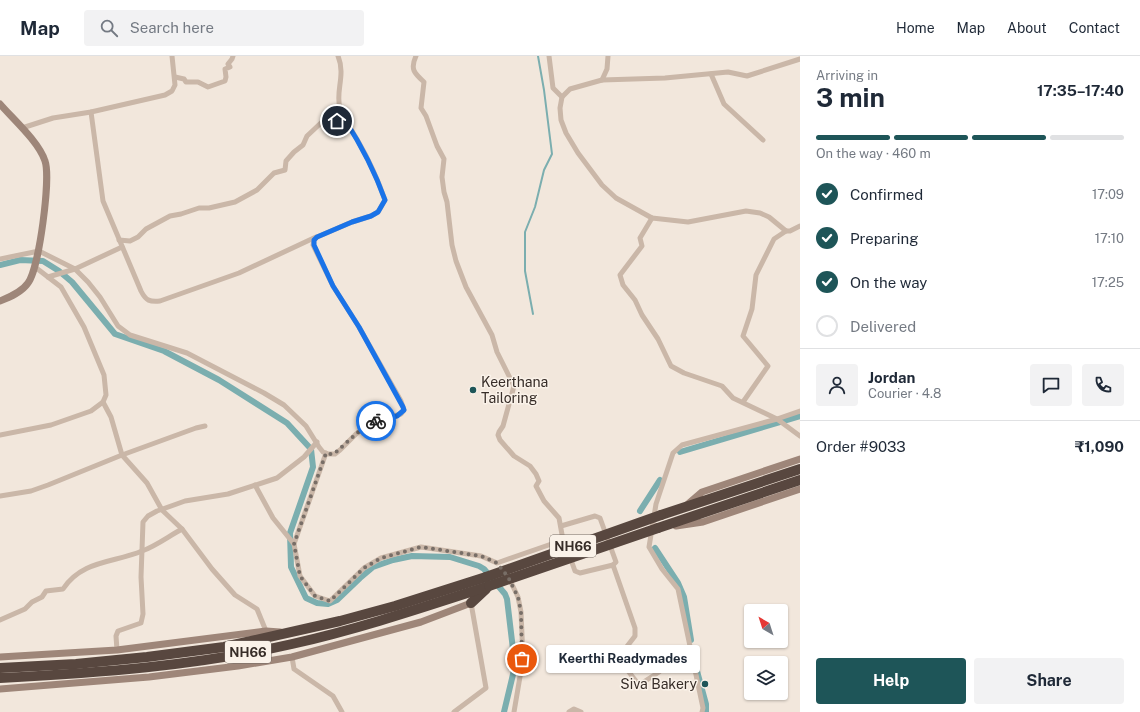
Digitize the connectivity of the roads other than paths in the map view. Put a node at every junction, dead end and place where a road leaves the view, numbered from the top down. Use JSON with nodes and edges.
{"nodes":[{"id":1,"x":172,"y":56,"type":"edge"},
{"id":2,"x":232,"y":56,"type":"edge"},
{"id":3,"x":338,"y":56,"type":"edge"},
{"id":4,"x":416,"y":56,"type":"edge"},
{"id":5,"x":549,"y":56,"type":"edge"},
{"id":6,"x":608,"y":56,"type":"edge"},
{"id":7,"x":800,"y":59,"type":"edge"},
{"id":8,"x":711,"y":74,"type":"junction"},
{"id":9,"x":174,"y":77,"type":"junction"},
{"id":10,"x":602,"y":80,"type":"junction"},
{"id":11,"x":562,"y":97,"type":"junction"},
{"id":12,"x":0,"y":104,"type":"edge"},
{"id":13,"x":91,"y":112,"type":"junction"},
{"id":14,"x":345,"y":120,"type":"junction"},
{"id":15,"x":22,"y":128,"type":"junction"},
{"id":16,"x":763,"y":140,"type":"dead end"},
{"id":17,"x":652,"y":218,"type":"junction"},
{"id":18,"x":800,"y":226,"type":"edge"},
{"id":19,"x":786,"y":231,"type":"junction"},
{"id":20,"x":317,"y":237,"type":"junction"},
{"id":21,"x":119,"y":240,"type":"junction"},
{"id":22,"x":122,"y":247,"type":"junction"},
{"id":23,"x":38,"y":253,"type":"junction"},
{"id":24,"x":0,"y":259,"type":"edge"},
{"id":25,"x":35,"y":267,"type":"junction"},
{"id":26,"x":75,"y":269,"type":"junction"},
{"id":27,"x":48,"y":277,"type":"junction"},
{"id":28,"x":0,"y":301,"type":"edge"},
{"id":29,"x":103,"y":402,"type":"junction"},
{"id":30,"x":742,"y":402,"type":"junction"},
{"id":31,"x":800,"y":411,"type":"edge"},
{"id":32,"x":777,"y":419,"type":"junction"},
{"id":33,"x":205,"y":426,"type":"dead end"},
{"id":34,"x":0,"y":435,"type":"edge"},
{"id":35,"x":800,"y":436,"type":"edge"},
{"id":36,"x":317,"y":443,"type":"junction"},
{"id":37,"x":326,"y":453,"type":"junction"},
{"id":38,"x":122,"y":455,"type":"junction"},
{"id":39,"x":800,"y":459,"type":"edge"},
{"id":40,"x":800,"y":468,"type":"edge"},
{"id":41,"x":800,"y":480,"type":"edge"},
{"id":42,"x":255,"y":485,"type":"junction"},
{"id":43,"x":800,"y":489,"type":"edge"},
{"id":44,"x":0,"y":496,"type":"edge"},
{"id":45,"x":685,"y":507,"type":"junction"},
{"id":46,"x":162,"y":510,"type":"junction"},
{"id":47,"x":561,"y":526,"type":"junction"},
{"id":48,"x":658,"y":528,"type":"junction"},
{"id":49,"x":182,"y":529,"type":"junction"},
{"id":50,"x":563,"y":540,"type":"junction"},
{"id":51,"x":294,"y":544,"type":"junction"},
{"id":52,"x":142,"y":551,"type":"junction"},
{"id":53,"x":497,"y":563,"type":"junction"},
{"id":54,"x":613,"y":564,"type":"junction"},
{"id":55,"x":488,"y":581,"type":"junction"},
{"id":56,"x":416,"y":598,"type":"junction"},
{"id":57,"x":471,"y":603,"type":"junction"},
{"id":58,"x":419,"y":608,"type":"junction"},
{"id":59,"x":0,"y":620,"type":"edge"},
{"id":60,"x":266,"y":630,"type":"junction"},
{"id":61,"x":289,"y":633,"type":"junction"},
{"id":62,"x":117,"y":650,"type":"junction"},
{"id":63,"x":0,"y":657,"type":"edge"},
{"id":64,"x":292,"y":657,"type":"junction"},
{"id":65,"x":0,"y":668,"type":"edge"},
{"id":66,"x":659,"y":672,"type":"dead end"},
{"id":67,"x":0,"y":678,"type":"edge"},
{"id":68,"x":0,"y":689,"type":"edge"},
{"id":69,"x":342,"y":712,"type":"edge"},
{"id":70,"x":454,"y":712,"type":"edge"},
{"id":71,"x":514,"y":712,"type":"edge"},
{"id":72,"x":569,"y":712,"type":"edge"},
{"id":73,"x":581,"y":712,"type":"edge"},
{"id":74,"x":702,"y":712,"type":"edge"}],
"edges":[{"from":1,"to":9,"type":"street"},
{"from":2,"to":9,"type":"street"},
{"from":3,"to":14,"type":"street"},
{"from":4,"to":47,"type":"street"},
{"from":5,"to":11,"type":"street"},
{"from":6,"to":10,"type":"street"},
{"from":7,"to":8,"type":"street"},
{"from":8,"to":10,"type":"street"},
{"from":8,"to":16,"type":"street"},
{"from":9,"to":13,"type":"street"},
{"from":10,"to":11,"type":"street"},
{"from":11,"to":17,"type":"street"},
{"from":12,"to":15,"type":"street"},
{"from":13,"to":15,"type":"street"},
{"from":13,"to":21,"type":"street"},
{"from":14,"to":20,"type":"street"},
{"from":14,"to":21,"type":"street"},
{"from":15,"to":23,"type":"street"},
{"from":17,"to":19,"type":"street"},
{"from":17,"to":30,"type":"street"},
{"from":18,"to":19,"type":"street"},
{"from":19,"to":30,"type":"street"},
{"from":20,"to":22,"type":"street"},
{"from":20,"to":37,"type":"street"},
{"from":21,"to":22,"type":"street"},
{"from":22,"to":26,"type":"street"},
{"from":23,"to":24,"type":"street"},
{"from":23,"to":25,"type":"street"},
{"from":23,"to":26,"type":"street"},
{"from":25,"to":27,"type":"street"},
{"from":25,"to":28,"type":"street"},
{"from":26,"to":27,"type":"street"},
{"from":26,"to":36,"type":"street"},
{"from":27,"to":29,"type":"street"},
{"from":29,"to":34,"type":"street"},
{"from":29,"to":38,"type":"street"},
{"from":30,"to":32,"type":"street"},
{"from":31,"to":32,"type":"street"},
{"from":32,"to":35,"type":"street"},
{"from":32,"to":74,"type":"street"},
{"from":33,"to":38,"type":"street"},
{"from":36,"to":37,"type":"street"},
{"from":36,"to":42,"type":"street"},
{"from":37,"to":51,"type":"street"},
{"from":38,"to":44,"type":"street"},
{"from":38,"to":46,"type":"street"},
{"from":39,"to":45,"type":"street"},
{"from":40,"to":45,"type":"highway","number":"NH66"},
{"from":41,"to":48,"type":"highway","number":"NH66"},
{"from":42,"to":46,"type":"street"},
{"from":42,"to":51,"type":"street"},
{"from":43,"to":48,"type":"street"},
{"from":45,"to":55,"type":"highway","number":"NH66","bridge":true},
{"from":46,"to":49,"type":"street"},
{"from":46,"to":52,"type":"street"},
{"from":47,"to":50,"type":"street"},
{"from":47,"to":54,"type":"street"},
{"from":48,"to":55,"type":"highway","number":"NH66","bridge":true},
{"from":49,"to":52,"type":"street"},
{"from":49,"to":60,"type":"street"},
{"from":50,"to":53,"type":"street"},
{"from":50,"to":54,"type":"street"},
{"from":51,"to":53,"type":"street"},
{"from":52,"to":59,"type":"street"},
{"from":52,"to":62,"type":"street"},
{"from":53,"to":71,"type":"street"},
{"from":54,"to":66,"type":"street"},
{"from":55,"to":56,"type":"highway","number":"NH66"},
{"from":55,"to":57,"type":"highway"},
{"from":55,"to":58,"type":"highway","number":"NH66"},
{"from":56,"to":58,"type":"highway"},
{"from":56,"to":61,"type":"highway","number":"NH66"},
{"from":57,"to":64,"type":"street"},
{"from":57,"to":70,"type":"street"},
{"from":58,"to":67,"type":"highway","number":"NH66"},
{"from":60,"to":61,"type":"street"},
{"from":60,"to":62,"type":"street"},
{"from":61,"to":65,"type":"highway","number":"NH66"},
{"from":62,"to":63,"type":"street"},
{"from":64,"to":68,"type":"street"},
{"from":64,"to":69,"type":"street"},
{"from":72,"to":73,"type":"street"}]}
